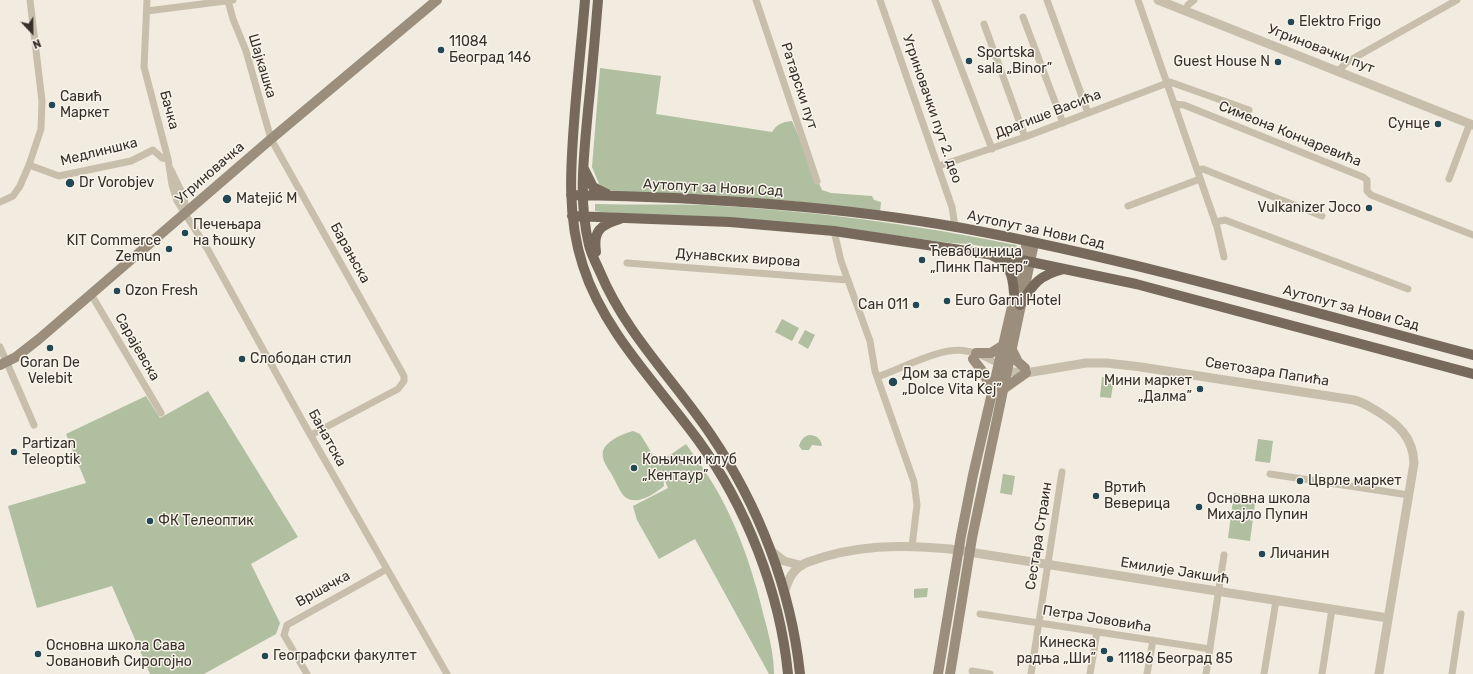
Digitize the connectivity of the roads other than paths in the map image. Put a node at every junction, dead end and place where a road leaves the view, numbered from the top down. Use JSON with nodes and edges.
{"nodes":[{"id":1,"x":30,"y":0,"type":"edge"},
{"id":2,"x":147,"y":0,"type":"edge"},
{"id":3,"x":231,"y":0,"type":"edge"},
{"id":4,"x":437,"y":0,"type":"edge"},
{"id":5,"x":585,"y":0,"type":"edge"},
{"id":6,"x":598,"y":0,"type":"edge"},
{"id":7,"x":756,"y":0,"type":"edge"},
{"id":8,"x":880,"y":0,"type":"edge"},
{"id":9,"x":935,"y":0,"type":"edge"},
{"id":10,"x":1047,"y":0,"type":"edge"},
{"id":11,"x":1138,"y":0,"type":"edge"},
{"id":12,"x":1158,"y":0,"type":"edge"},
{"id":13,"x":1194,"y":0,"type":"edge"},
{"id":14,"x":1457,"y":0,"type":"edge"},
{"id":15,"x":147,"y":11,"type":"junction"},
{"id":16,"x":1185,"y":11,"type":"junction"},
{"id":17,"x":1023,"y":17,"type":"dead end"},
{"id":18,"x":984,"y":24,"type":"dead end"},
{"id":19,"x":1338,"y":71,"type":"junction"},
{"id":20,"x":1166,"y":83,"type":"junction"},
{"id":21,"x":1174,"y":104,"type":"junction"},
{"id":22,"x":1249,"y":110,"type":"dead end"},
{"id":23,"x":1088,"y":113,"type":"junction"},
{"id":24,"x":1063,"y":123,"type":"junction"},
{"id":25,"x":1471,"y":124,"type":"edge"},
{"id":26,"x":1026,"y":137,"type":"junction"},
{"id":27,"x":271,"y":139,"type":"junction"},
{"id":28,"x":992,"y":149,"type":"junction"},
{"id":29,"x":168,"y":159,"type":"junction"},
{"id":30,"x":29,"y":165,"type":"junction"},
{"id":31,"x":939,"y":166,"type":"junction"},
{"id":32,"x":583,"y":168,"type":"junction"},
{"id":33,"x":1197,"y":170,"type":"junction"},
{"id":34,"x":1200,"y":179,"type":"junction"},
{"id":35,"x":1448,"y":179,"type":"dead end"},
{"id":36,"x":817,"y":181,"type":"dead end"},
{"id":37,"x":571,"y":195,"type":"junction"},
{"id":38,"x":582,"y":195,"type":"junction"},
{"id":39,"x":614,"y":196,"type":"junction"},
{"id":40,"x":0,"y":202,"type":"edge"},
{"id":41,"x":1128,"y":206,"type":"dead end"},
{"id":42,"x":186,"y":213,"type":"junction"},
{"id":43,"x":572,"y":216,"type":"junction"},
{"id":44,"x":584,"y":216,"type":"junction"},
{"id":45,"x":1322,"y":216,"type":"dead end"},
{"id":46,"x":628,"y":217,"type":"junction"},
{"id":47,"x":1216,"y":222,"type":"junction"},
{"id":48,"x":955,"y":227,"type":"junction"},
{"id":49,"x":834,"y":231,"type":"junction"},
{"id":50,"x":1473,"y":235,"type":"edge"},
{"id":51,"x":1030,"y":242,"type":"junction"},
{"id":52,"x":982,"y":252,"type":"junction"},
{"id":53,"x":1224,"y":257,"type":"dead end"},
{"id":54,"x":1026,"y":260,"type":"junction"},
{"id":55,"x":627,"y":263,"type":"dead end"},
{"id":56,"x":1067,"y":268,"type":"junction"},
{"id":57,"x":599,"y":271,"type":"junction"},
{"id":58,"x":848,"y":280,"type":"junction"},
{"id":59,"x":1408,"y":289,"type":"dead end"},
{"id":60,"x":1014,"y":293,"type":"junction"},
{"id":61,"x":91,"y":294,"type":"junction"},
{"id":62,"x":1020,"y":305,"type":"junction"},
{"id":63,"x":0,"y":347,"type":"edge"},
{"id":64,"x":1006,"y":347,"type":"junction"},
{"id":65,"x":974,"y":356,"type":"junction"},
{"id":66,"x":1473,"y":356,"type":"edge"},
{"id":67,"x":3,"y":363,"type":"edge"},
{"id":68,"x":1002,"y":368,"type":"junction"},
{"id":69,"x":1025,"y":370,"type":"junction"},
{"id":70,"x":1473,"y":374,"type":"edge"},
{"id":71,"x":877,"y":377,"type":"junction"},
{"id":72,"x":997,"y":390,"type":"junction"},
{"id":73,"x":161,"y":413,"type":"dead end"},
{"id":74,"x":34,"y":425,"type":"dead end"},
{"id":75,"x":311,"y":435,"type":"junction"},
{"id":76,"x":1062,"y":472,"type":"dead end"},
{"id":77,"x":1270,"y":474,"type":"dead end"},
{"id":78,"x":1408,"y":495,"type":"junction"},
{"id":79,"x":912,"y":546,"type":"junction"},
{"id":80,"x":770,"y":550,"type":"junction"},
{"id":81,"x":958,"y":550,"type":"junction"},
{"id":82,"x":969,"y":552,"type":"junction"},
{"id":83,"x":1224,"y":555,"type":"dead end"},
{"id":84,"x":800,"y":565,"type":"junction"},
{"id":85,"x":1048,"y":565,"type":"junction"},
{"id":86,"x":387,"y":569,"type":"junction"},
{"id":87,"x":1218,"y":591,"type":"junction"},
{"id":88,"x":784,"y":594,"type":"junction"},
{"id":89,"x":1276,"y":601,"type":"junction"},
{"id":90,"x":1332,"y":609,"type":"junction"},
{"id":91,"x":980,"y":614,"type":"dead end"},
{"id":92,"x":1461,"y":614,"type":"dead end"},
{"id":93,"x":1388,"y":618,"type":"junction"},
{"id":94,"x":1038,"y":623,"type":"junction"},
{"id":95,"x":1097,"y":632,"type":"junction"},
{"id":96,"x":1153,"y":640,"type":"junction"},
{"id":97,"x":1210,"y":649,"type":"junction"},
{"id":98,"x":972,"y":671,"type":"dead end"},
{"id":99,"x":307,"y":674,"type":"edge"},
{"id":100,"x":447,"y":674,"type":"edge"},
{"id":101,"x":788,"y":674,"type":"edge"},
{"id":102,"x":800,"y":674,"type":"edge"},
{"id":103,"x":938,"y":674,"type":"edge"},
{"id":104,"x":950,"y":674,"type":"edge"},
{"id":105,"x":990,"y":674,"type":"edge"},
{"id":106,"x":1031,"y":674,"type":"edge"},
{"id":107,"x":1090,"y":674,"type":"edge"},
{"id":108,"x":1147,"y":674,"type":"edge"},
{"id":109,"x":1206,"y":674,"type":"edge"},
{"id":110,"x":1264,"y":674,"type":"edge"},
{"id":111,"x":1322,"y":674,"type":"edge"},
{"id":112,"x":1379,"y":674,"type":"edge"},
{"id":113,"x":1452,"y":674,"type":"edge"}],
"edges":[{"from":1,"to":30,"type":"street"},
{"from":2,"to":15,"type":"street","name":"Бачка"},
{"from":3,"to":15,"type":"street"},
{"from":3,"to":27,"type":"street","name":"Шајкашка"},
{"from":4,"to":27,"type":"main road","name":"Угриновачка"},
{"from":5,"to":37,"type":"main road"},
{"from":6,"to":32,"type":"main road"},
{"from":7,"to":36,"type":"street","name":"Ратарски пут"},
{"from":8,"to":31,"type":"street","name":"Угриновачки пут 2. део"},
{"from":9,"to":28,"type":"street"},
{"from":10,"to":23,"type":"street"},
{"from":11,"to":20,"type":"street"},
{"from":12,"to":16,"type":"street","name":"Угриновачки пут"},
{"from":13,"to":16,"type":"street"},
{"from":14,"to":19,"type":"street"},
{"from":15,"to":29,"type":"street","name":"Бачка"},
{"from":16,"to":19,"type":"street","name":"Угриновачки пут"},
{"from":17,"to":24,"type":"street"},
{"from":18,"to":26,"type":"street"},
{"from":19,"to":25,"type":"street","name":"Угриновачки пут"},
{"from":20,"to":21,"type":"street"},
{"from":20,"to":22,"type":"street"},
{"from":20,"to":23,"type":"street","name":"Драгише Васића"},
{"from":21,"to":33,"type":"street"},
{"from":21,"to":50,"type":"street","name":"Симеона Кончаревића"},
{"from":23,"to":24,"type":"street","name":"Драгише Васића"},
{"from":24,"to":26,"type":"street","name":"Драгише Васића"},
{"from":25,"to":35,"type":"street"},
{"from":26,"to":28,"type":"street","name":"Драгише Васића"},
{"from":27,"to":42,"type":"main road","name":"Угриновачка"},
{"from":27,"to":75,"type":"street","name":"Барањска"},
{"from":28,"to":31,"type":"street","name":"Драгише Васића"},
{"from":29,"to":30,"type":"street","name":"Медлиншка"},
{"from":29,"to":42,"type":"street","name":"Бачка"},
{"from":30,"to":40,"type":"street"},
{"from":31,"to":48,"type":"street","name":"Угриновачки пут 2. део"},
{"from":32,"to":38,"type":"main road"},
{"from":32,"to":39,"type":"main road"},
{"from":33,"to":34,"type":"street"},
{"from":33,"to":45,"type":"street"},
{"from":34,"to":41,"type":"street"},
{"from":34,"to":47,"type":"street"},
{"from":37,"to":38,"type":"main road","name":"Аутопут за Нови Сад"},
{"from":37,"to":43,"type":"main road"},
{"from":38,"to":39,"type":"main road","name":"Аутопут за Нови Сад"},
{"from":38,"to":44,"type":"main road"},
{"from":39,"to":48,"type":"main road","name":"Аутопут за Нови Сад"},
{"from":42,"to":61,"type":"main road","name":"Угриновачка"},
{"from":42,"to":75,"type":"street","name":"Банатска"},
{"from":43,"to":44,"type":"main road"},
{"from":43,"to":101,"type":"main road"},
{"from":44,"to":46,"type":"main road"},
{"from":44,"to":57,"type":"main road"},
{"from":46,"to":49,"type":"main road"},
{"from":46,"to":57,"type":"main road"},
{"from":47,"to":53,"type":"street"},
{"from":47,"to":59,"type":"street"},
{"from":48,"to":51,"type":"main road","name":"Аутопут за Нови Сад"},
{"from":49,"to":52,"type":"main road"},
{"from":49,"to":58,"type":"street"},
{"from":51,"to":54,"type":"main road"},
{"from":51,"to":66,"type":"main road","name":"Аутопут за Нови Сад"},
{"from":52,"to":54,"type":"main road"},
{"from":52,"to":60,"type":"main road"},
{"from":54,"to":56,"type":"main road"},
{"from":54,"to":60,"type":"main road"},
{"from":54,"to":62,"type":"main road"},
{"from":55,"to":58,"type":"street","name":"Дунавских вирова"},
{"from":56,"to":62,"type":"main road"},
{"from":56,"to":70,"type":"main road"},
{"from":57,"to":80,"type":"main road"},
{"from":58,"to":71,"type":"street"},
{"from":60,"to":64,"type":"main road"},
{"from":61,"to":67,"type":"main road","name":"Угриновачка"},
{"from":61,"to":73,"type":"street","name":"Сарајевска"},
{"from":62,"to":64,"type":"main road"},
{"from":63,"to":67,"type":"street"},
{"from":64,"to":65,"type":"main road"},
{"from":64,"to":68,"type":"main road"},
{"from":64,"to":69,"type":"main road"},
{"from":65,"to":68,"type":"street"},
{"from":65,"to":71,"type":"street"},
{"from":65,"to":72,"type":"main road"},
{"from":67,"to":74,"type":"street"},
{"from":68,"to":69,"type":"street","name":"Светозара Папића"},
{"from":68,"to":72,"type":"main road"},
{"from":69,"to":72,"type":"main road"},
{"from":69,"to":78,"type":"street","name":"Светозара Папића"},
{"from":71,"to":79,"type":"street"},
{"from":72,"to":81,"type":"main road"},
{"from":72,"to":82,"type":"main road"},
{"from":75,"to":86,"type":"street","name":"Банатска"},
{"from":76,"to":85,"type":"street","name":"Сестара Страин"},
{"from":77,"to":78,"type":"street"},
{"from":78,"to":93,"type":"street","name":"Светозара Папића"},
{"from":79,"to":81,"type":"street"},
{"from":79,"to":84,"type":"street"},
{"from":80,"to":84,"type":"street"},
{"from":80,"to":88,"type":"main road"},
{"from":81,"to":82,"type":"street","name":"Емилије Јакшић"},
{"from":81,"to":103,"type":"main road"},
{"from":82,"to":85,"type":"street","name":"Емилије Јакшић"},
{"from":82,"to":104,"type":"main road"},
{"from":83,"to":87,"type":"street"},
{"from":84,"to":88,"type":"street"},
{"from":85,"to":87,"type":"street","name":"Емилије Јакшић"},
{"from":85,"to":94,"type":"street","name":"Сестара Страин"},
{"from":86,"to":99,"type":"street","name":"Вршачка"},
{"from":86,"to":100,"type":"street","name":"Банатска"},
{"from":87,"to":89,"type":"street","name":"Емилије Јакшић"},
{"from":87,"to":97,"type":"street"},
{"from":88,"to":102,"type":"main road"},
{"from":89,"to":90,"type":"street","name":"Емилије Јакшић"},
{"from":89,"to":110,"type":"street"},
{"from":90,"to":93,"type":"street","name":"Емилије Јакшић"},
{"from":90,"to":111,"type":"street"},
{"from":91,"to":94,"type":"street","name":"Петра Јововића"},
{"from":92,"to":113,"type":"street"},
{"from":93,"to":112,"type":"street","name":"Светозара Папића"},
{"from":94,"to":95,"type":"street","name":"Петра Јововића"},
{"from":94,"to":106,"type":"street","name":"Сестара Страин"},
{"from":95,"to":96,"type":"street","name":"Петра Јововића"},
{"from":95,"to":107,"type":"street"},
{"from":96,"to":97,"type":"street","name":"Петра Јововића"},
{"from":96,"to":108,"type":"street"},
{"from":97,"to":109,"type":"street"},
{"from":98,"to":105,"type":"street"}]}
